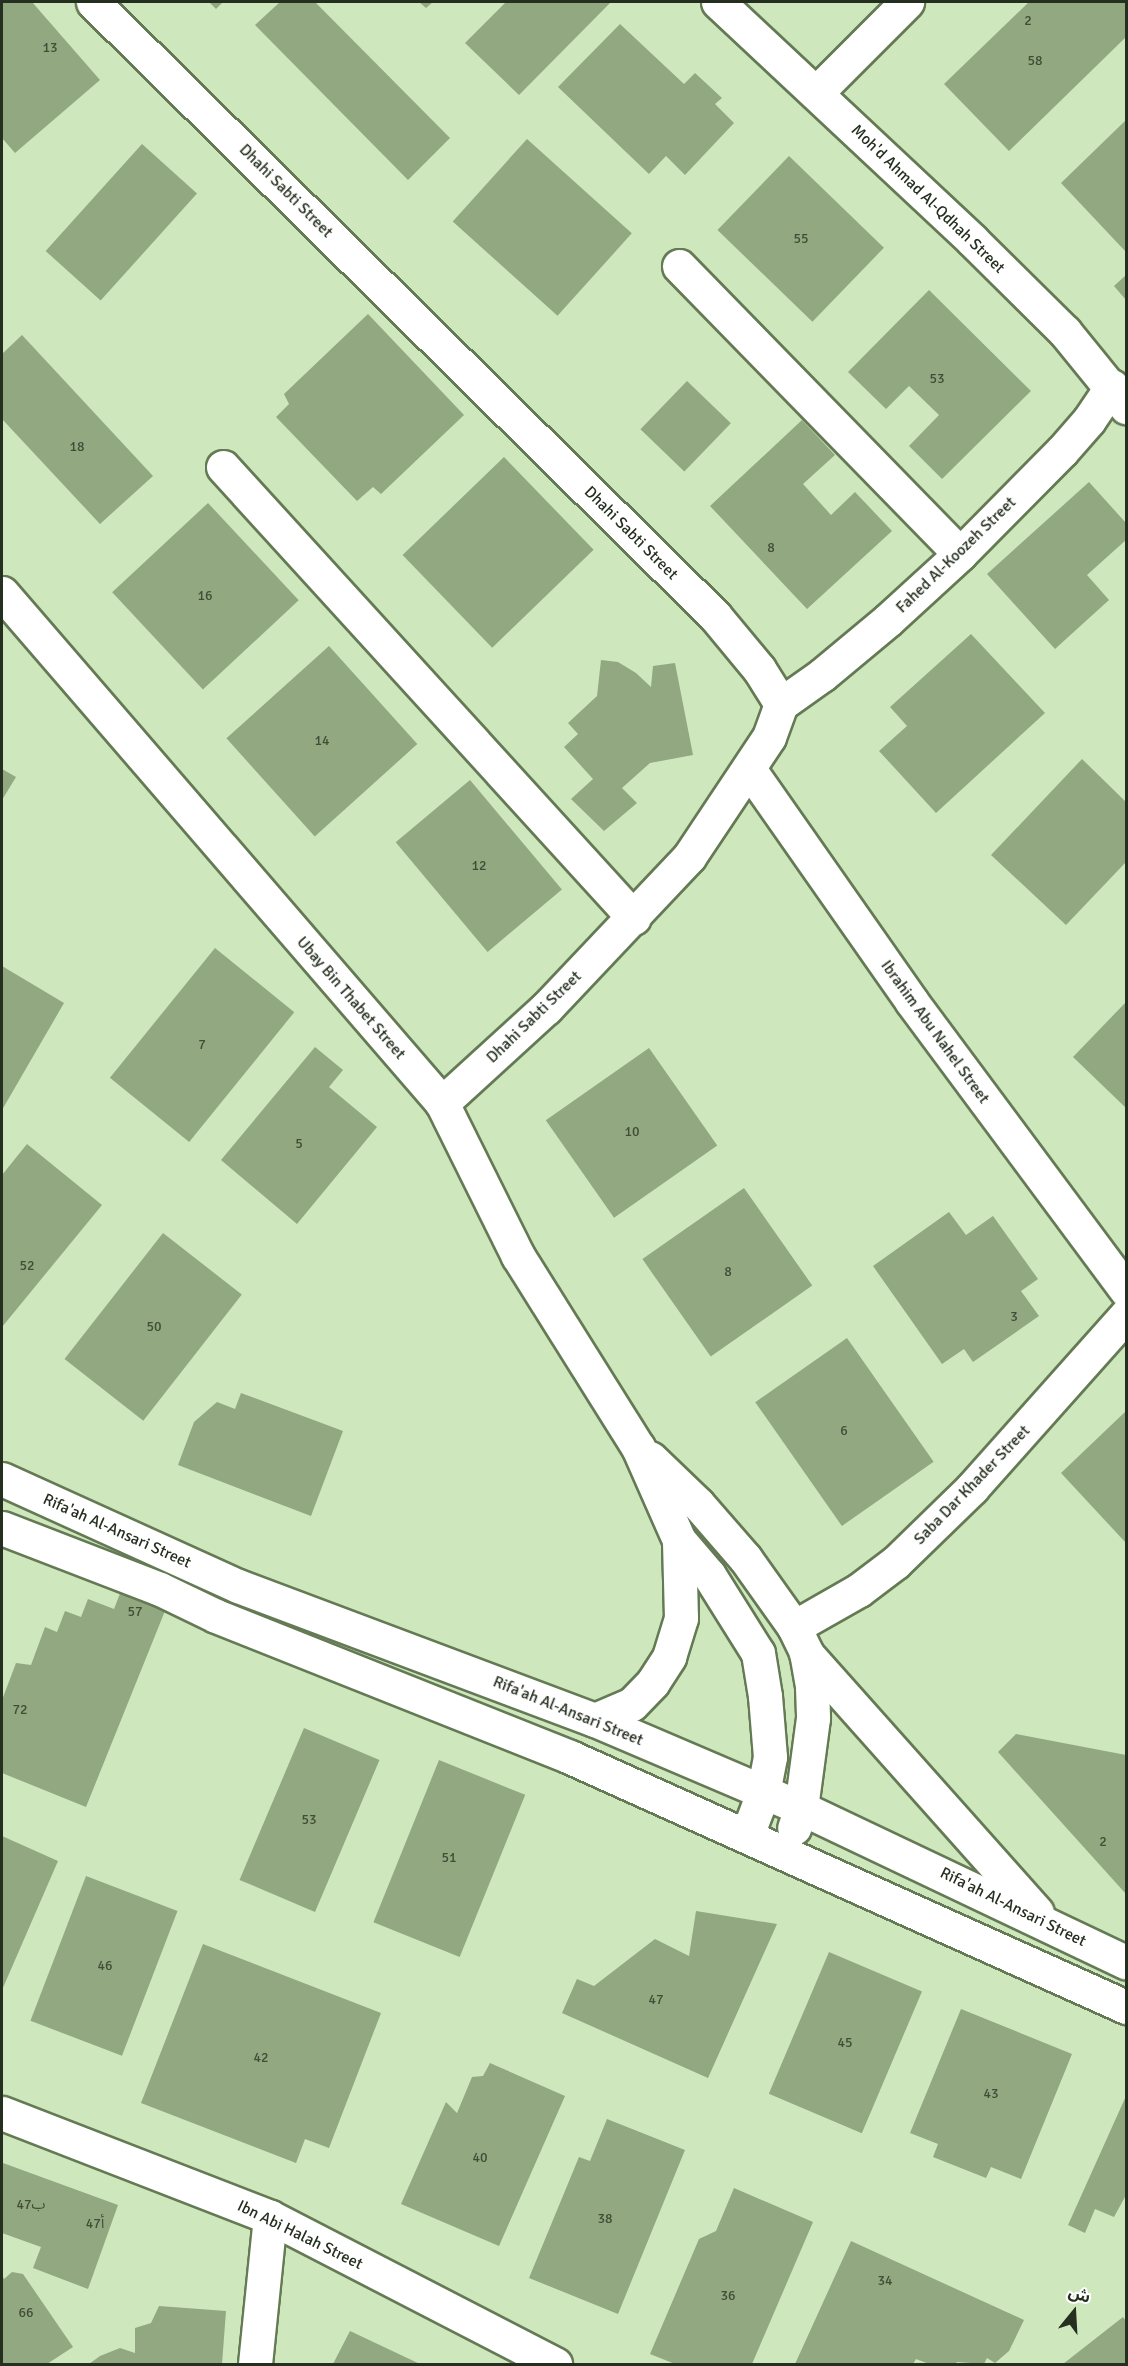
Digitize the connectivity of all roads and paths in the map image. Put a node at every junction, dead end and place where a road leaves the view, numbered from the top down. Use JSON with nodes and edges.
{"nodes":[{"id":1,"x":93,"y":2,"type":"edge"},
{"id":2,"x":718,"y":2,"type":"edge"},
{"id":3,"x":908,"y":2,"type":"edge"},
{"id":4,"x":816,"y":93,"type":"junction"},
{"id":5,"x":679,"y":266,"type":"dead end"},
{"id":6,"x":1119,"y":396,"type":"edge"},
{"id":7,"x":223,"y":467,"type":"dead end"},
{"id":8,"x":960,"y":554,"type":"junction"},
{"id":9,"x":2,"y":593,"type":"edge"},
{"id":10,"x":781,"y":704,"type":"junction"},
{"id":11,"x":749,"y":769,"type":"junction"},
{"id":12,"x":634,"y":918,"type":"junction"},
{"id":13,"x":442,"y":1103,"type":"junction"},
{"id":14,"x":1126,"y":1290,"type":"edge"},
{"id":15,"x":1126,"y":1314,"type":"edge"},
{"id":16,"x":638,"y":1447,"type":"junction"},
{"id":17,"x":3,"y":1483,"type":"edge"},
{"id":18,"x":2,"y":1528,"type":"edge"},
{"id":19,"x":679,"y":1540,"type":"junction"},
{"id":20,"x":800,"y":1640,"type":"junction"},
{"id":21,"x":595,"y":1720,"type":"junction"},
{"id":22,"x":764,"y":1793,"type":"junction"},
{"id":23,"x":801,"y":1808,"type":"junction"},
{"id":24,"x":747,"y":1835,"type":"junction"},
{"id":25,"x":786,"y":1853,"type":"junction"},
{"id":26,"x":1048,"y":1924,"type":"junction"},
{"id":27,"x":1126,"y":1962,"type":"edge"},
{"id":28,"x":1126,"y":2007,"type":"edge"},
{"id":29,"x":2,"y":2113,"type":"edge"},
{"id":30,"x":270,"y":2217,"type":"junction"},
{"id":31,"x":255,"y":2364,"type":"edge"},
{"id":32,"x":555,"y":2364,"type":"edge"}],
"edges":[{"from":1,"to":10,"type":"street","name":"Dhahi Sabti Street"},
{"from":2,"to":4,"type":"street","name":"Moh'd Ahmad Al-Qdhah Street"},
{"from":3,"to":4,"type":"street"},
{"from":4,"to":6,"type":"street","name":"Moh'd Ahmad Al-Qdhah Street"},
{"from":5,"to":8,"type":"street"},
{"from":6,"to":8,"type":"street","name":"Fahed Al-Koozeh Street"},
{"from":7,"to":12,"type":"street"},
{"from":8,"to":10,"type":"street","name":"Fahed Al-Koozeh Street"},
{"from":9,"to":13,"type":"street","name":"Ubay Bin Thabet Street"},
{"from":10,"to":11,"type":"street","name":"Dhahi Sabti Street"},
{"from":11,"to":12,"type":"street","name":"Dhahi Sabti Street"},
{"from":11,"to":14,"type":"street","name":"Ibrahim Abu Nahel Street"},
{"from":12,"to":13,"type":"street","name":"Dhahi Sabti Street"},
{"from":13,"to":16,"type":"street","name":"Ubay Bin Thabet Street"},
{"from":15,"to":20,"type":"street","name":"Saba Dar Khader Street"},
{"from":16,"to":19,"type":"street","name":"Ubay Bin Thabet Street"},
{"from":16,"to":20,"type":"street","name":"Ubay Bin Thabet Street"},
{"from":17,"to":21,"type":"street","name":"Rifa'ah Al-Ansari Street"},
{"from":18,"to":24,"type":"street"},
{"from":19,"to":21,"type":"street"},
{"from":19,"to":22,"type":"street","name":"Ubay Bin Thabet Street"},
{"from":20,"to":23,"type":"street","name":"Ubay Bin Thabet Street"},
{"from":20,"to":26,"type":"street"},
{"from":21,"to":22,"type":"street","name":"Rifa'ah Al-Ansari Street"},
{"from":22,"to":23,"type":"street","name":"Rifa'ah Al-Ansari Street"},
{"from":22,"to":24,"type":"street","name":"Ubay Bin Thabet Street"},
{"from":23,"to":25,"type":"street","name":"Ubay Bin Thabet Street"},
{"from":23,"to":26,"type":"street","name":"Rifa'ah Al-Ansari Street"},
{"from":24,"to":25,"type":"street"},
{"from":25,"to":28,"type":"street"},
{"from":26,"to":27,"type":"street","name":"Rifa'ah Al-Ansari Street"},
{"from":29,"to":30,"type":"street","name":"Ibn Abi Halah Street"},
{"from":30,"to":31,"type":"street"},
{"from":30,"to":32,"type":"street","name":"Ibn Abi Halah Street"}]}
